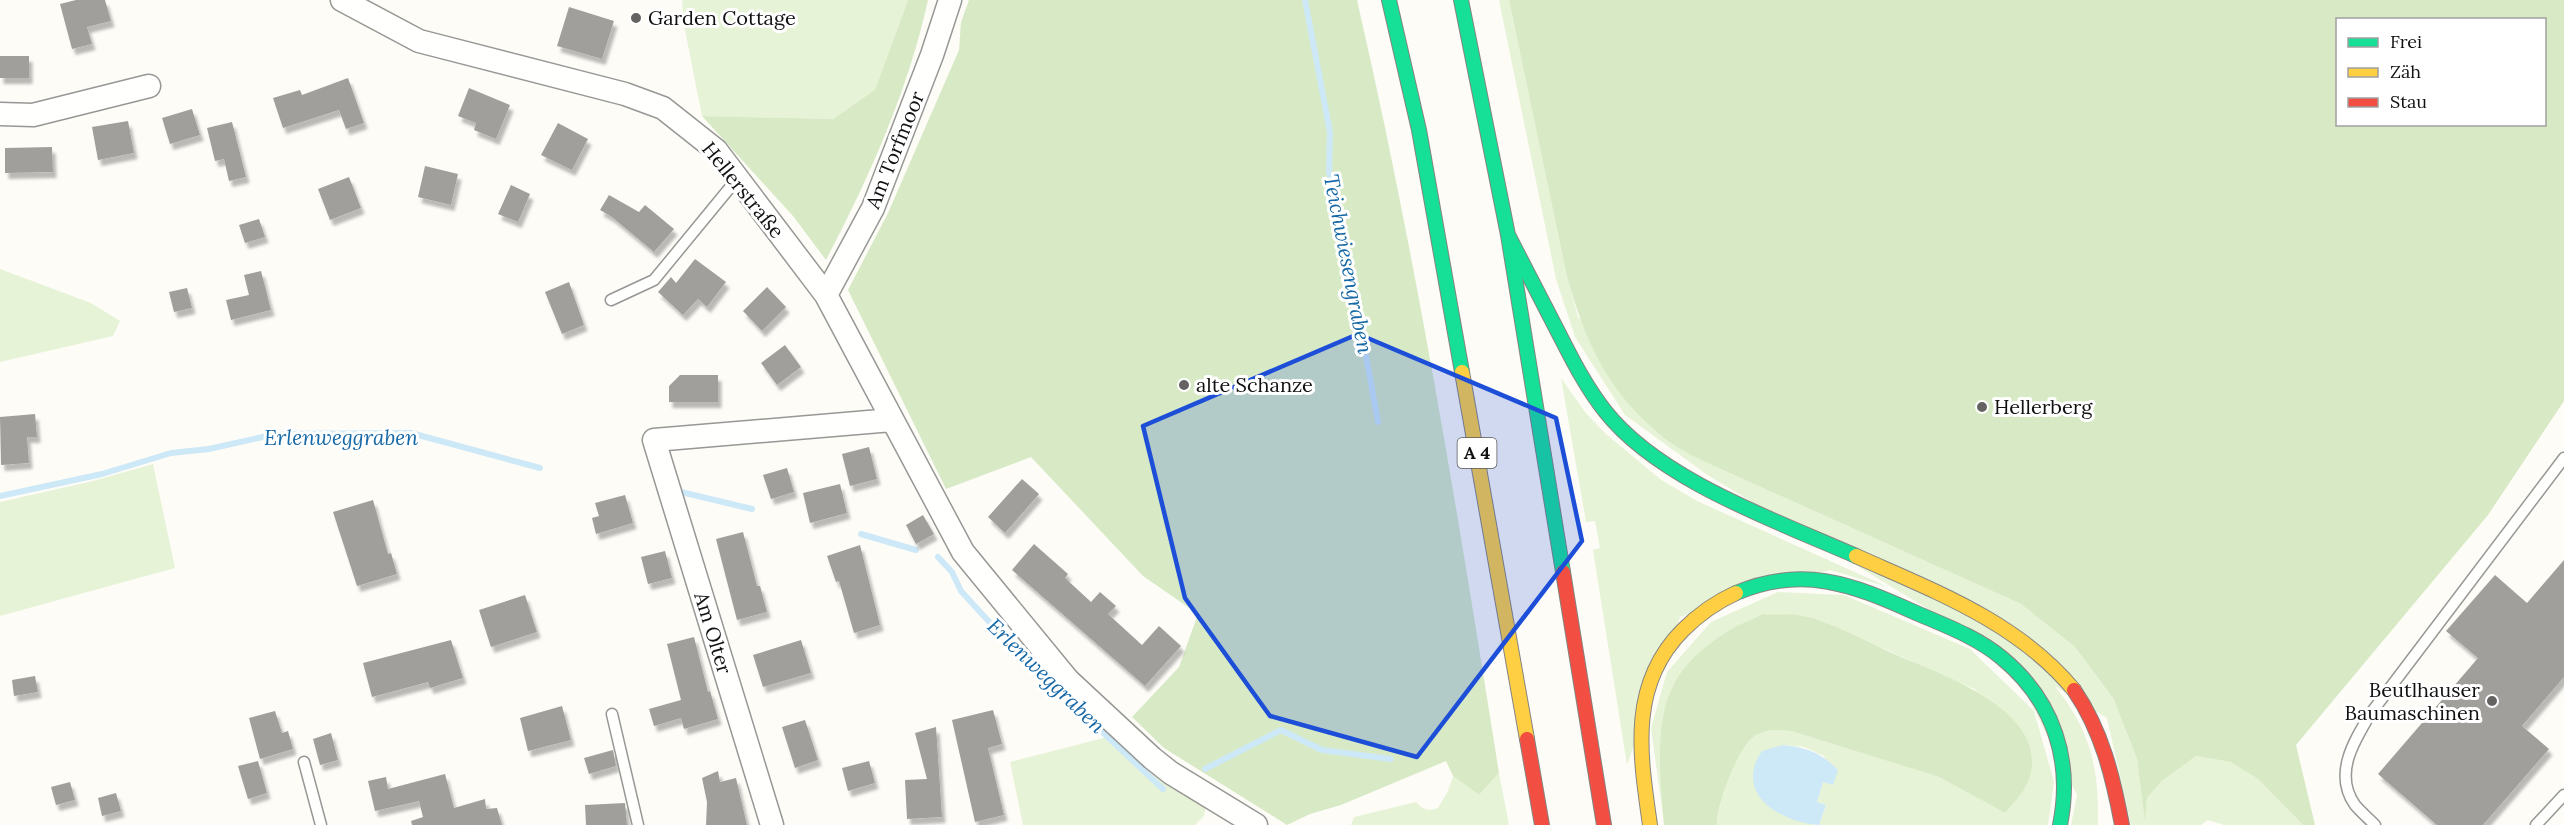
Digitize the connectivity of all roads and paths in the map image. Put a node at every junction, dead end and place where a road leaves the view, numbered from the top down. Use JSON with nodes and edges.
{"nodes":[{"id":1,"x":342,"y":0,"type":"edge"},
{"id":2,"x":950,"y":0,"type":"edge"},
{"id":3,"x":1389,"y":0,"type":"edge"},
{"id":4,"x":1461,"y":0,"type":"edge"},
{"id":5,"x":149,"y":86,"type":"dead end"},
{"id":6,"x":0,"y":114,"type":"edge"},
{"id":7,"x":737,"y":179,"type":"junction"},
{"id":8,"x":1508,"y":235,"type":"junction"},
{"id":9,"x":826,"y":295,"type":"junction"},
{"id":10,"x":611,"y":300,"type":"dead end"},
{"id":11,"x":892,"y":420,"type":"junction"},
{"id":12,"x":2562,"y":465,"type":"edge"},
{"id":13,"x":612,"y":714,"type":"dead end"},
{"id":14,"x":2102,"y":742,"type":"junction"},
{"id":15,"x":304,"y":762,"type":"dead end"},
{"id":16,"x":2564,"y":795,"type":"edge"},
{"id":17,"x":2104,"y":801,"type":"dead end"},
{"id":18,"x":321,"y":825,"type":"edge"},
{"id":19,"x":638,"y":825,"type":"edge"},
{"id":20,"x":772,"y":825,"type":"edge"},
{"id":21,"x":1256,"y":825,"type":"edge"},
{"id":22,"x":1542,"y":825,"type":"edge"},
{"id":23,"x":1604,"y":825,"type":"edge"},
{"id":24,"x":1650,"y":825,"type":"edge"},
{"id":25,"x":2060,"y":825,"type":"edge"},
{"id":26,"x":2121,"y":825,"type":"edge"},
{"id":27,"x":2375,"y":825,"type":"edge"},
{"id":28,"x":2536,"y":825,"type":"edge"}],
"edges":[{"from":1,"to":7,"type":"street","name":"Hellerstraße"},
{"from":2,"to":9,"type":"street","name":"Am Torfmoor"},
{"from":3,"to":22,"type":"highway","number":"A 4"},
{"from":4,"to":8,"type":"highway"},
{"from":5,"to":6,"type":"street"},
{"from":7,"to":9,"type":"street","name":"Hellerstraße"},
{"from":7,"to":10,"type":"lane"},
{"from":8,"to":14,"type":"highway"},
{"from":8,"to":23,"type":"highway"},
{"from":9,"to":11,"type":"street","name":"Hellerstraße"},
{"from":11,"to":20,"type":"street","name":"Am Olter"},
{"from":11,"to":21,"type":"street","name":"Hellerstraße"},
{"from":12,"to":27,"type":"lane"},
{"from":13,"to":19,"type":"lane"},
{"from":14,"to":17,"type":"highway"},
{"from":14,"to":26,"type":"highway"},
{"from":15,"to":18,"type":"lane"},
{"from":16,"to":28,"type":"lane"},
{"from":24,"to":25,"type":"highway"}]}
